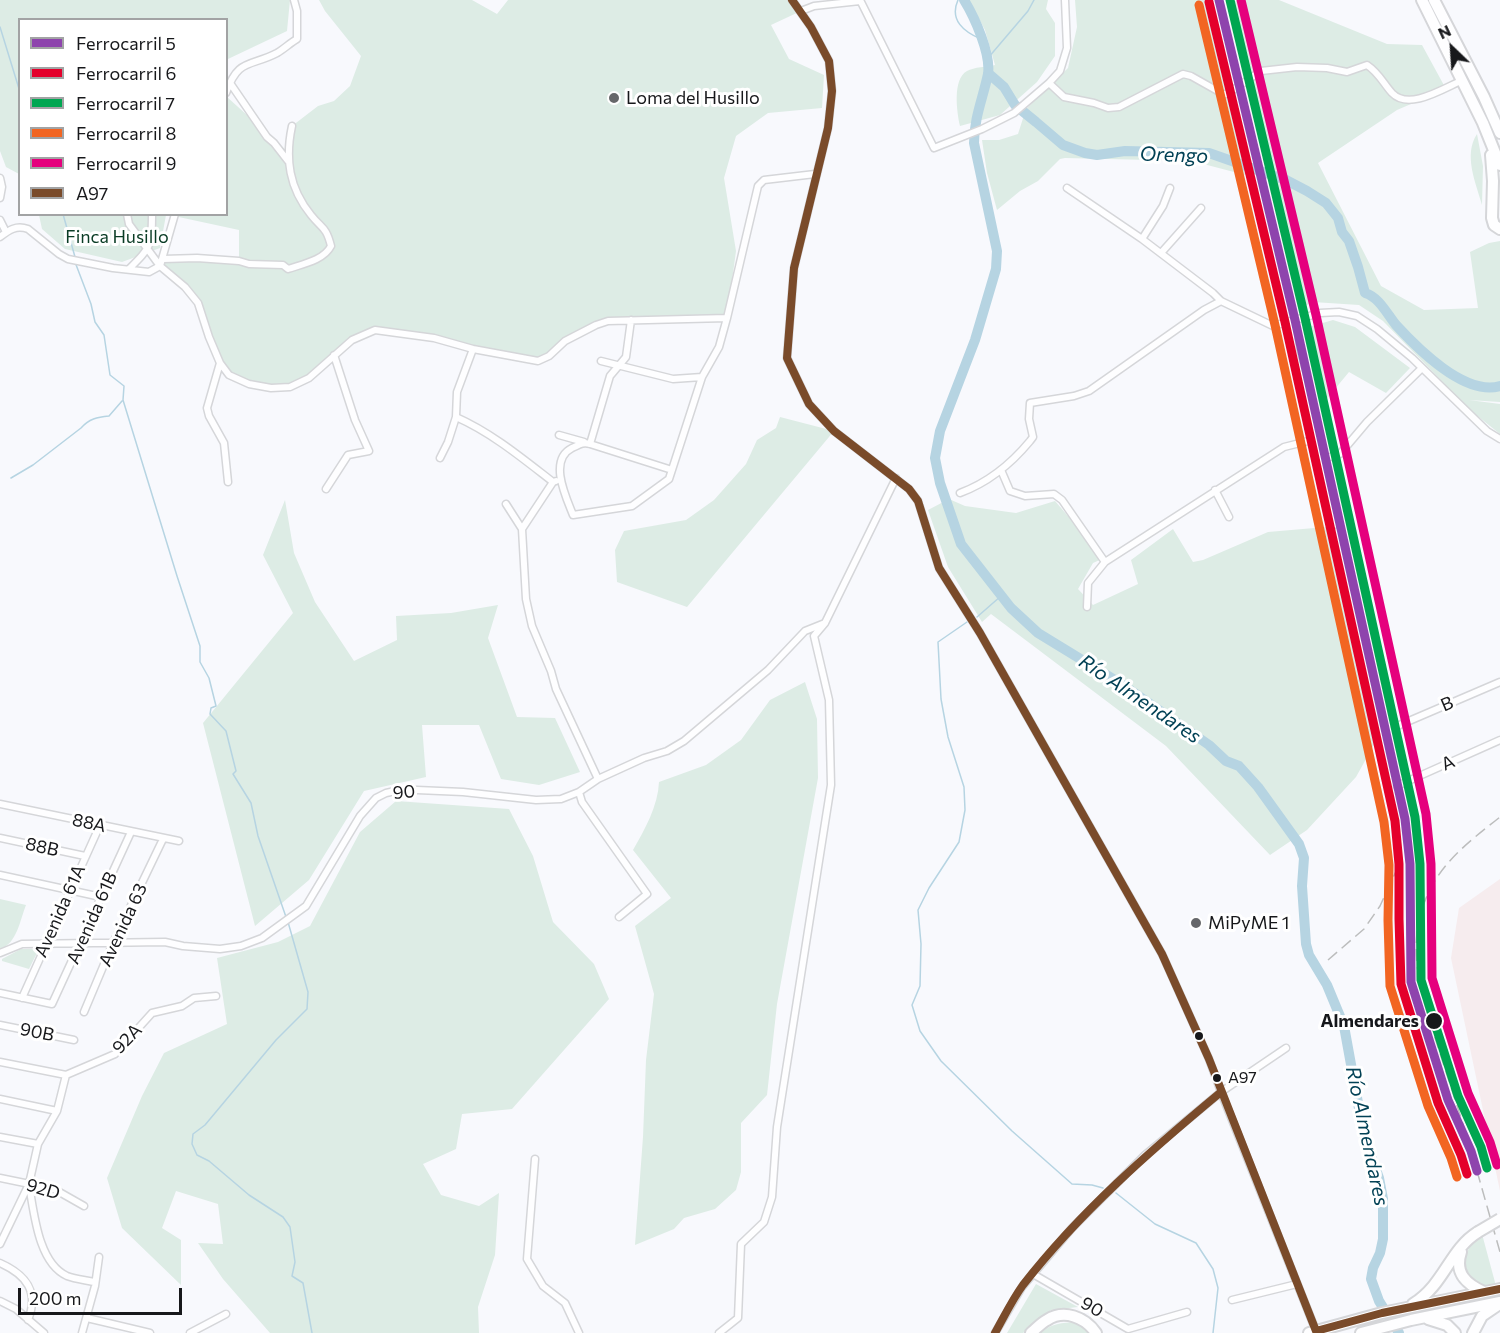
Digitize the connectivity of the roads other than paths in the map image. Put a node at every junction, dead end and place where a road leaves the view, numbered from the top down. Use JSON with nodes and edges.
{"nodes":[{"id":1,"x":294,"y":0,"type":"edge"},
{"id":2,"x":792,"y":0,"type":"edge"},
{"id":3,"x":860,"y":0,"type":"edge"},
{"id":4,"x":1065,"y":0,"type":"edge"},
{"id":5,"x":1422,"y":0,"type":"edge"},
{"id":6,"x":1434,"y":0,"type":"edge"},
{"id":7,"x":801,"y":11,"type":"junction"},
{"id":8,"x":1463,"y":80,"type":"junction"},
{"id":9,"x":230,"y":83,"type":"junction"},
{"id":10,"x":1049,"y":83,"type":"junction"},
{"id":11,"x":228,"y":88,"type":"edge"},
{"id":12,"x":1483,"y":123,"type":"junction"},
{"id":13,"x":292,"y":126,"type":"dead end"},
{"id":14,"x":1500,"y":133,"type":"edge"},
{"id":15,"x":288,"y":161,"type":"junction"},
{"id":16,"x":1500,"y":165,"type":"edge"},
{"id":17,"x":815,"y":174,"type":"junction"},
{"id":18,"x":0,"y":178,"type":"edge"},
{"id":19,"x":1067,"y":188,"type":"dead end"},
{"id":20,"x":1170,"y":188,"type":"dead end"},
{"id":21,"x":0,"y":198,"type":"edge"},
{"id":22,"x":1201,"y":208,"type":"dead end"},
{"id":23,"x":127,"y":216,"type":"edge"},
{"id":24,"x":152,"y":216,"type":"edge"},
{"id":25,"x":174,"y":216,"type":"edge"},
{"id":26,"x":0,"y":220,"type":"edge"},
{"id":27,"x":1500,"y":229,"type":"edge"},
{"id":28,"x":6,"y":232,"type":"junction"},
{"id":29,"x":0,"y":237,"type":"edge"},
{"id":30,"x":1142,"y":239,"type":"junction"},
{"id":31,"x":148,"y":251,"type":"junction"},
{"id":32,"x":1161,"y":253,"type":"junction"},
{"id":33,"x":163,"y":259,"type":"junction"},
{"id":34,"x":160,"y":267,"type":"junction"},
{"id":35,"x":129,"y":269,"type":"junction"},
{"id":36,"x":1221,"y":301,"type":"junction"},
{"id":37,"x":727,"y":318,"type":"junction"},
{"id":38,"x":631,"y":320,"type":"junction"},
{"id":39,"x":1289,"y":322,"type":"junction"},
{"id":40,"x":472,"y":349,"type":"junction"},
{"id":41,"x":334,"y":355,"type":"junction"},
{"id":42,"x":602,"y":361,"type":"dead end"},
{"id":43,"x":220,"y":363,"type":"junction"},
{"id":44,"x":620,"y":366,"type":"junction"},
{"id":45,"x":1422,"y":368,"type":"junction"},
{"id":46,"x":702,"y":377,"type":"junction"},
{"id":47,"x":456,"y":417,"type":"junction"},
{"id":48,"x":559,"y":435,"type":"dead end"},
{"id":49,"x":1316,"y":439,"type":"junction"},
{"id":50,"x":1500,"y":439,"type":"edge"},
{"id":51,"x":587,"y":443,"type":"junction"},
{"id":52,"x":440,"y":458,"type":"dead end"},
{"id":53,"x":1320,"y":460,"type":"junction"},
{"id":54,"x":672,"y":470,"type":"junction"},
{"id":55,"x":1001,"y":470,"type":"junction"},
{"id":56,"x":896,"y":478,"type":"junction"},
{"id":57,"x":556,"y":481,"type":"junction"},
{"id":58,"x":228,"y":482,"type":"dead end"},
{"id":59,"x":326,"y":489,"type":"dead end"},
{"id":60,"x":1215,"y":490,"type":"junction"},
{"id":61,"x":960,"y":493,"type":"dead end"},
{"id":62,"x":506,"y":504,"type":"dead end"},
{"id":63,"x":1228,"y":517,"type":"dead end"},
{"id":64,"x":1334,"y":525,"type":"dead end"},
{"id":65,"x":522,"y":529,"type":"junction"},
{"id":66,"x":1105,"y":562,"type":"junction"},
{"id":67,"x":1087,"y":607,"type":"dead end"},
{"id":68,"x":825,"y":623,"type":"junction"},
{"id":69,"x":1500,"y":682,"type":"edge"},
{"id":70,"x":1395,"y":727,"type":"dead end"},
{"id":71,"x":1500,"y":740,"type":"edge"},
{"id":72,"x":598,"y":779,"type":"junction"},
{"id":73,"x":1397,"y":786,"type":"dead end"},
{"id":74,"x":579,"y":792,"type":"junction"},
{"id":75,"x":0,"y":804,"type":"edge"},
{"id":76,"x":100,"y":825,"type":"junction"},
{"id":77,"x":131,"y":832,"type":"junction"},
{"id":78,"x":0,"y":838,"type":"edge"},
{"id":79,"x":163,"y":839,"type":"junction"},
{"id":80,"x":179,"y":841,"type":"dead end"},
{"id":81,"x":85,"y":856,"type":"junction"},
{"id":82,"x":0,"y":875,"type":"edge"},
{"id":83,"x":70,"y":890,"type":"junction"},
{"id":84,"x":100,"y":897,"type":"junction"},
{"id":85,"x":619,"y":917,"type":"dead end"},
{"id":86,"x":113,"y":943,"type":"junction"},
{"id":87,"x":45,"y":944,"type":"junction"},
{"id":88,"x":80,"y":944,"type":"junction"},
{"id":89,"x":0,"y":952,"type":"edge"},
{"id":90,"x":0,"y":993,"type":"edge"},
{"id":91,"x":216,"y":996,"type":"dead end"},
{"id":92,"x":22,"y":998,"type":"junction"},
{"id":93,"x":84,"y":1012,"type":"dead end"},
{"id":94,"x":0,"y":1024,"type":"edge"},
{"id":95,"x":74,"y":1040,"type":"dead end"},
{"id":96,"x":1286,"y":1048,"type":"dead end"},
{"id":97,"x":0,"y":1062,"type":"edge"},
{"id":98,"x":66,"y":1075,"type":"junction"},
{"id":99,"x":1221,"y":1092,"type":"junction"},
{"id":100,"x":0,"y":1099,"type":"edge"},
{"id":101,"x":57,"y":1111,"type":"junction"},
{"id":102,"x":0,"y":1137,"type":"edge"},
{"id":103,"x":39,"y":1144,"type":"junction"},
{"id":104,"x":535,"y":1159,"type":"dead end"},
{"id":105,"x":0,"y":1178,"type":"edge"},
{"id":106,"x":28,"y":1184,"type":"junction"},
{"id":107,"x":84,"y":1206,"type":"dead end"},
{"id":108,"x":1500,"y":1219,"type":"edge"},
{"id":109,"x":0,"y":1223,"type":"edge"},
{"id":110,"x":8,"y":1225,"type":"junction"},
{"id":111,"x":1479,"y":1232,"type":"junction"},
{"id":112,"x":0,"y":1244,"type":"edge"},
{"id":113,"x":99,"y":1257,"type":"dead end"},
{"id":114,"x":0,"y":1263,"type":"edge"},
{"id":115,"x":1034,"y":1274,"type":"junction"},
{"id":116,"x":94,"y":1282,"type":"junction"},
{"id":117,"x":1297,"y":1284,"type":"junction"},
{"id":118,"x":1499,"y":1289,"type":"edge"},
{"id":119,"x":1485,"y":1292,"type":"junction"},
{"id":120,"x":1232,"y":1300,"type":"dead end"},
{"id":121,"x":0,"y":1301,"type":"edge"},
{"id":122,"x":1500,"y":1303,"type":"edge"},
{"id":123,"x":1405,"y":1308,"type":"junction"},
{"id":124,"x":1187,"y":1312,"type":"dead end"},
{"id":125,"x":226,"y":1314,"type":"dead end"},
{"id":126,"x":87,"y":1318,"type":"junction"},
{"id":127,"x":1416,"y":1319,"type":"junction"},
{"id":128,"x":28,"y":1320,"type":"junction"},
{"id":129,"x":1312,"y":1332,"type":"edge"},
{"id":130,"x":44,"y":1333,"type":"edge"},
{"id":131,"x":82,"y":1333,"type":"edge"},
{"id":132,"x":150,"y":1333,"type":"edge"},
{"id":133,"x":190,"y":1333,"type":"edge"},
{"id":134,"x":579,"y":1333,"type":"edge"},
{"id":135,"x":719,"y":1333,"type":"edge"},
{"id":136,"x":995,"y":1333,"type":"edge"},
{"id":137,"x":1031,"y":1333,"type":"edge"},
{"id":138,"x":1095,"y":1333,"type":"edge"},
{"id":139,"x":1361,"y":1333,"type":"edge"},
{"id":140,"x":1455,"y":1333,"type":"edge"},
{"id":141,"x":1473,"y":1333,"type":"edge"}],
"edges":[{"from":1,"to":9,"type":"street"},
{"from":2,"to":7,"type":"street"},
{"from":3,"to":7,"type":"street"},
{"from":3,"to":10,"type":"street"},
{"from":4,"to":10,"type":"street"},
{"from":5,"to":8,"type":"highway"},
{"from":6,"to":14,"type":"highway"},
{"from":7,"to":17,"type":"street"},
{"from":8,"to":10,"type":"street"},
{"from":8,"to":12,"type":"highway"},
{"from":9,"to":11,"type":"street"},
{"from":9,"to":15,"type":"street"},
{"from":12,"to":16,"type":"highway"},
{"from":12,"to":27,"type":"highway"},
{"from":13,"to":15,"type":"street"},
{"from":15,"to":33,"type":"street"},
{"from":17,"to":37,"type":"street"},
{"from":17,"to":56,"type":"street"},
{"from":18,"to":21,"type":"street"},
{"from":19,"to":30,"type":"street"},
{"from":20,"to":30,"type":"street"},
{"from":22,"to":32,"type":"street"},
{"from":23,"to":31,"type":"street"},
{"from":24,"to":31,"type":"street"},
{"from":25,"to":33,"type":"street"},
{"from":26,"to":28,"type":"street"},
{"from":28,"to":29,"type":"street"},
{"from":28,"to":35,"type":"street"},
{"from":30,"to":32,"type":"street"},
{"from":31,"to":34,"type":"street"},
{"from":31,"to":35,"type":"street"},
{"from":32,"to":36,"type":"street"},
{"from":33,"to":34,"type":"street"},
{"from":34,"to":35,"type":"street"},
{"from":34,"to":43,"type":"street"},
{"from":36,"to":39,"type":"street"},
{"from":36,"to":55,"type":"street"},
{"from":37,"to":38,"type":"street"},
{"from":37,"to":46,"type":"street"},
{"from":38,"to":40,"type":"street"},
{"from":38,"to":44,"type":"street"},
{"from":39,"to":45,"type":"street"},
{"from":39,"to":49,"type":"street"},
{"from":40,"to":41,"type":"street"},
{"from":40,"to":47,"type":"street"},
{"from":41,"to":43,"type":"street"},
{"from":41,"to":59,"type":"street"},
{"from":42,"to":44,"type":"street"},
{"from":43,"to":58,"type":"street"},
{"from":44,"to":46,"type":"street"},
{"from":44,"to":51,"type":"street"},
{"from":45,"to":50,"type":"street"},
{"from":45,"to":53,"type":"street"},
{"from":46,"to":54,"type":"street"},
{"from":47,"to":52,"type":"street"},
{"from":47,"to":57,"type":"street"},
{"from":48,"to":51,"type":"street"},
{"from":49,"to":53,"type":"street"},
{"from":49,"to":60,"type":"street"},
{"from":51,"to":54,"type":"street"},
{"from":51,"to":57,"type":"street"},
{"from":53,"to":64,"type":"street"},
{"from":54,"to":57,"type":"street"},
{"from":55,"to":61,"type":"street"},
{"from":55,"to":66,"type":"street"},
{"from":56,"to":68,"type":"street"},
{"from":56,"to":99,"type":"street"},
{"from":57,"to":65,"type":"street"},
{"from":60,"to":63,"type":"street"},
{"from":60,"to":66,"type":"street"},
{"from":62,"to":65,"type":"street"},
{"from":65,"to":72,"type":"street"},
{"from":66,"to":67,"type":"street"},
{"from":68,"to":72,"type":"street","name":"90"},
{"from":68,"to":135,"type":"street"},
{"from":69,"to":70,"type":"street","name":"B"},
{"from":71,"to":73,"type":"street","name":"A"},
{"from":72,"to":74,"type":"street","name":"90"},
{"from":74,"to":85,"type":"street"},
{"from":74,"to":86,"type":"street","name":"90"},
{"from":75,"to":76,"type":"street","name":"88A"},
{"from":76,"to":77,"type":"street","name":"88A"},
{"from":76,"to":81,"type":"street","name":"Avenida 61A"},
{"from":77,"to":79,"type":"street","name":"88A"},
{"from":77,"to":84,"type":"street","name":"Avenida 61B"},
{"from":78,"to":81,"type":"street","name":"88B"},
{"from":79,"to":80,"type":"street","name":"88A"},
{"from":79,"to":86,"type":"street","name":"Avenida 63"},
{"from":81,"to":83,"type":"street","name":"Avenida 61A"},
{"from":82,"to":83,"type":"street"},
{"from":83,"to":84,"type":"street"},
{"from":83,"to":87,"type":"street","name":"Avenida 61A"},
{"from":84,"to":88,"type":"street","name":"Avenida 61B"},
{"from":86,"to":88,"type":"street","name":"90"},
{"from":86,"to":93,"type":"street","name":"Avenida 63"},
{"from":87,"to":88,"type":"street","name":"90"},
{"from":87,"to":89,"type":"street","name":"90"},
{"from":87,"to":92,"type":"street","name":"Avenida 61A"},
{"from":88,"to":92,"type":"street","name":"Avenida 61B"},
{"from":90,"to":92,"type":"street"},
{"from":91,"to":98,"type":"street","name":"92A"},
{"from":94,"to":95,"type":"street","name":"90B"},
{"from":96,"to":99,"type":"street"},
{"from":97,"to":98,"type":"street"},
{"from":98,"to":101,"type":"street"},
{"from":99,"to":115,"type":"street"},
{"from":99,"to":117,"type":"street"},
{"from":100,"to":101,"type":"street"},
{"from":101,"to":103,"type":"street"},
{"from":102,"to":103,"type":"street"},
{"from":103,"to":106,"type":"street"},
{"from":104,"to":134,"type":"street"},
{"from":105,"to":106,"type":"street","name":"92D"},
{"from":106,"to":107,"type":"street","name":"92D"},
{"from":106,"to":110,"type":"street"},
{"from":106,"to":116,"type":"street"},
{"from":108,"to":111,"type":"highway","bridge":true},
{"from":109,"to":110,"type":"street"},
{"from":110,"to":112,"type":"street"},
{"from":111,"to":119,"type":"highway"},
{"from":111,"to":123,"type":"highway"},
{"from":113,"to":116,"type":"street"},
{"from":114,"to":128,"type":"street"},
{"from":115,"to":124,"type":"street","name":"90"},
{"from":115,"to":136,"type":"street"},
{"from":116,"to":126,"type":"street"},
{"from":117,"to":120,"type":"street"},
{"from":117,"to":129,"type":"street"},
{"from":118,"to":119,"type":"highway"},
{"from":119,"to":123,"type":"highway"},
{"from":121,"to":128,"type":"street"},
{"from":122,"to":127,"type":"highway"},
{"from":122,"to":141,"type":"highway"},
{"from":123,"to":129,"type":"highway"},
{"from":125,"to":133,"type":"street"},
{"from":126,"to":131,"type":"street"},
{"from":126,"to":132,"type":"street"},
{"from":127,"to":139,"type":"highway"},
{"from":127,"to":140,"type":"highway"},
{"from":128,"to":130,"type":"street"},
{"from":137,"to":138,"type":"highway"}]}
